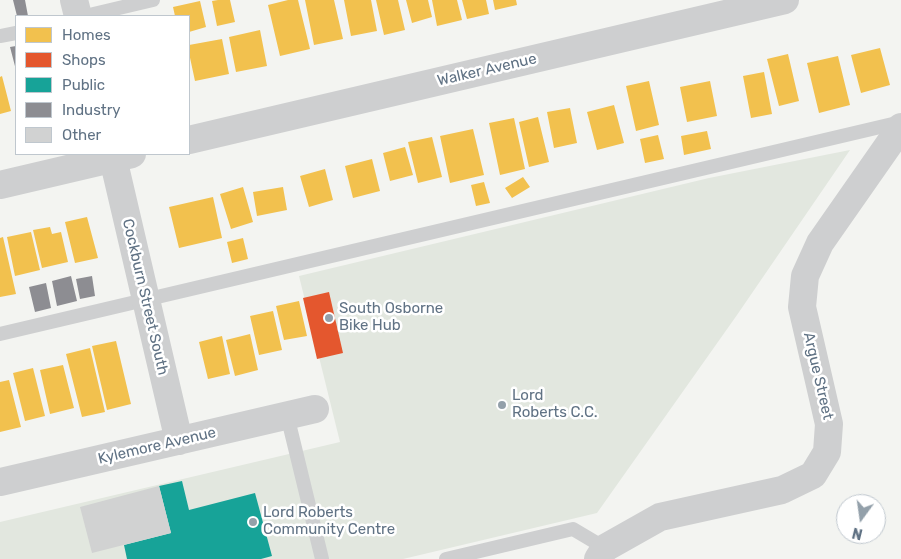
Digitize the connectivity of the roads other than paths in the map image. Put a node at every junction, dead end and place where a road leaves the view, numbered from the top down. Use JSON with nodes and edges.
{"nodes":[{"id":1,"x":74,"y":0,"type":"edge"},
{"id":2,"x":153,"y":0,"type":"edge"},
{"id":3,"x":785,"y":0,"type":"edge"},
{"id":4,"x":78,"y":15,"type":"edge"},
{"id":5,"x":89,"y":15,"type":"edge"},
{"id":6,"x":15,"y":32,"type":"edge"},
{"id":7,"x":0,"y":36,"type":"edge"},
{"id":8,"x":901,"y":122,"type":"edge"},
{"id":9,"x":901,"y":127,"type":"edge"},
{"id":10,"x":190,"y":140,"type":"edge"},
{"id":11,"x":119,"y":155,"type":"edge"},
{"id":12,"x":0,"y":185,"type":"edge"},
{"id":13,"x":146,"y":299,"type":"junction"},
{"id":14,"x":0,"y":334,"type":"edge"},
{"id":15,"x":315,"y":408,"type":"dead end"},
{"id":16,"x":287,"y":415,"type":"junction"},
{"id":17,"x":179,"y":441,"type":"junction"},
{"id":18,"x":0,"y":482,"type":"edge"},
{"id":19,"x":602,"y":553,"type":"edge"},
{"id":20,"x":322,"y":559,"type":"edge"},
{"id":21,"x":446,"y":559,"type":"edge"}],
"edges":[{"from":1,"to":4,"type":"street"},
{"from":2,"to":5,"type":"lane"},
{"from":3,"to":10,"type":"street","name":"Walker Avenue"},
{"from":6,"to":7,"type":"lane"},
{"from":8,"to":13,"type":"lane"},
{"from":9,"to":19,"type":"street","name":"Argue Street"},
{"from":11,"to":12,"type":"street"},
{"from":11,"to":13,"type":"street","name":"Cockburn Street South"},
{"from":13,"to":14,"type":"lane"},
{"from":13,"to":17,"type":"street","name":"Cockburn Street South"},
{"from":15,"to":16,"type":"street","name":"Kylemore Avenue"},
{"from":16,"to":17,"type":"street","name":"Kylemore Avenue"},
{"from":16,"to":20,"type":"lane"},
{"from":17,"to":18,"type":"street","name":"Kylemore Avenue"},
{"from":19,"to":21,"type":"lane"}]}
